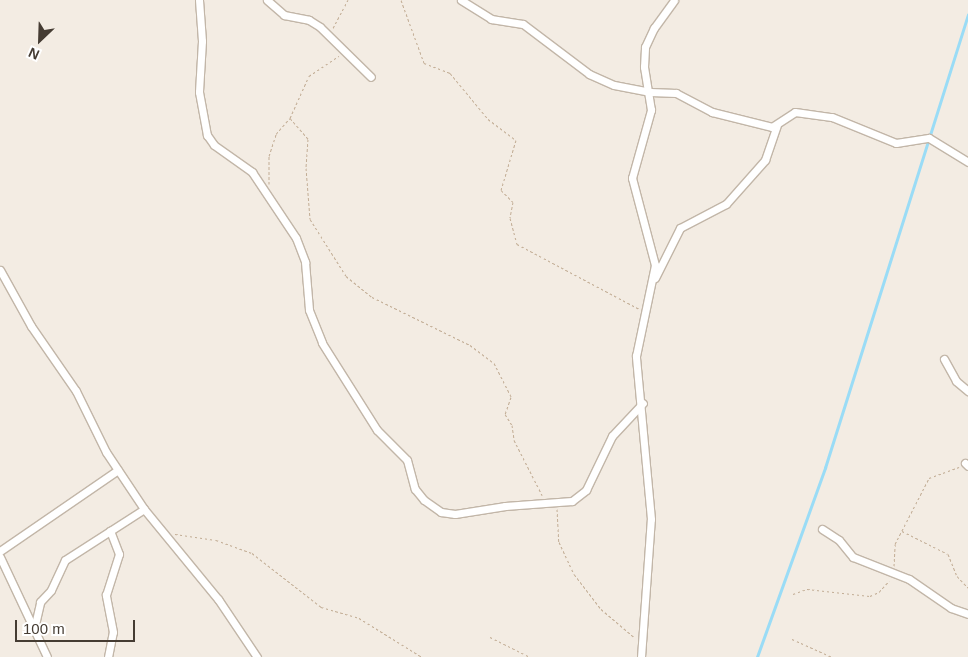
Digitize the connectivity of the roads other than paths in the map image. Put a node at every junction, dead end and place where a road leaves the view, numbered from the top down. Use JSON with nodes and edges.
{"nodes":[{"id":1,"x":199,"y":0,"type":"edge"},
{"id":2,"x":267,"y":0,"type":"edge"},
{"id":3,"x":461,"y":0,"type":"edge"},
{"id":4,"x":674,"y":0,"type":"edge"},
{"id":5,"x":371,"y":77,"type":"dead end"},
{"id":6,"x":650,"y":92,"type":"junction"},
{"id":7,"x":777,"y":126,"type":"junction"},
{"id":8,"x":968,"y":162,"type":"edge"},
{"id":9,"x":0,"y":270,"type":"edge"},
{"id":10,"x":654,"y":280,"type":"junction"},
{"id":11,"x":944,"y":358,"type":"dead end"},
{"id":12,"x":968,"y":391,"type":"edge"},
{"id":13,"x":643,"y":403,"type":"junction"},
{"id":14,"x":118,"y":470,"type":"junction"},
{"id":15,"x":144,"y":509,"type":"junction"},
{"id":16,"x":822,"y":529,"type":"dead end"},
{"id":17,"x":110,"y":531,"type":"junction"},
{"id":18,"x":0,"y":551,"type":"edge"},
{"id":19,"x":0,"y":557,"type":"edge"},
{"id":20,"x":968,"y":614,"type":"edge"},
{"id":21,"x":34,"y":629,"type":"junction"},
{"id":22,"x":47,"y":657,"type":"edge"},
{"id":23,"x":108,"y":657,"type":"edge"},
{"id":24,"x":257,"y":657,"type":"edge"},
{"id":25,"x":641,"y":657,"type":"edge"}],
"edges":[{"from":1,"to":13,"type":"street"},
{"from":2,"to":5,"type":"street"},
{"from":3,"to":6,"type":"street"},
{"from":4,"to":6,"type":"street"},
{"from":6,"to":7,"type":"street"},
{"from":6,"to":10,"type":"street"},
{"from":7,"to":8,"type":"street"},
{"from":7,"to":10,"type":"street"},
{"from":9,"to":14,"type":"street"},
{"from":10,"to":13,"type":"street"},
{"from":11,"to":12,"type":"street"},
{"from":13,"to":25,"type":"street"},
{"from":14,"to":15,"type":"street"},
{"from":14,"to":18,"type":"street"},
{"from":15,"to":17,"type":"street"},
{"from":15,"to":24,"type":"street"},
{"from":16,"to":20,"type":"street"},
{"from":17,"to":21,"type":"street"},
{"from":17,"to":23,"type":"street"},
{"from":19,"to":21,"type":"street"},
{"from":21,"to":22,"type":"street"}]}
